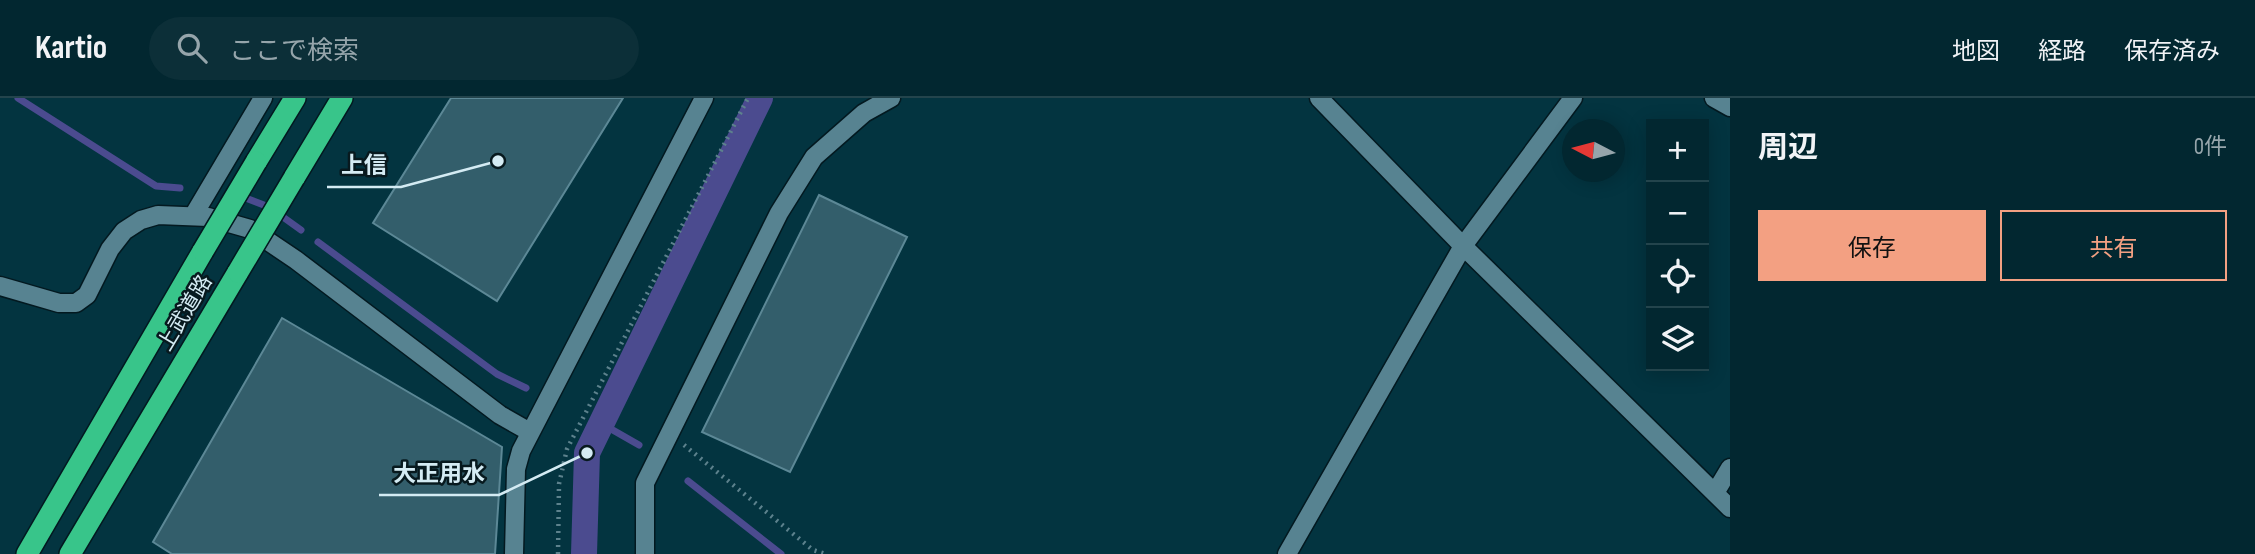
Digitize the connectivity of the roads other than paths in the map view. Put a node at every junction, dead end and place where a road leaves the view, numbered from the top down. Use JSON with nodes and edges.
{"nodes":[{"id":1,"x":262,"y":98,"type":"edge"},
{"id":2,"x":295,"y":98,"type":"edge"},
{"id":3,"x":342,"y":98,"type":"edge"},
{"id":4,"x":704,"y":98,"type":"edge"},
{"id":5,"x":891,"y":98,"type":"edge"},
{"id":6,"x":1320,"y":98,"type":"edge"},
{"id":7,"x":1573,"y":98,"type":"edge"},
{"id":8,"x":1714,"y":98,"type":"edge"},
{"id":9,"x":1730,"y":107,"type":"edge"},
{"id":10,"x":193,"y":216,"type":"junction"},
{"id":11,"x":1463,"y":246,"type":"junction"},
{"id":12,"x":0,"y":286,"type":"edge"},
{"id":13,"x":530,"y":432,"type":"junction"},
{"id":14,"x":1730,"y":468,"type":"edge"},
{"id":15,"x":1715,"y":493,"type":"junction"},
{"id":16,"x":1730,"y":508,"type":"edge"},
{"id":17,"x":27,"y":554,"type":"edge"},
{"id":18,"x":70,"y":554,"type":"edge"},
{"id":19,"x":514,"y":554,"type":"edge"},
{"id":20,"x":645,"y":554,"type":"edge"},
{"id":21,"x":1287,"y":554,"type":"edge"}],
"edges":[{"from":1,"to":10,"type":"street"},
{"from":2,"to":17,"type":"highway","name":"上武道路","bridge":true},
{"from":3,"to":18,"type":"highway","name":"上武道路","bridge":true},
{"from":4,"to":13,"type":"street"},
{"from":5,"to":20,"type":"street"},
{"from":6,"to":11,"type":"street"},
{"from":7,"to":11,"type":"street"},
{"from":8,"to":9,"type":"street"},
{"from":10,"to":12,"type":"street"},
{"from":10,"to":13,"type":"street"},
{"from":11,"to":15,"type":"street"},
{"from":11,"to":21,"type":"street"},
{"from":13,"to":19,"type":"street"},
{"from":14,"to":15,"type":"street"},
{"from":15,"to":16,"type":"street"}]}
